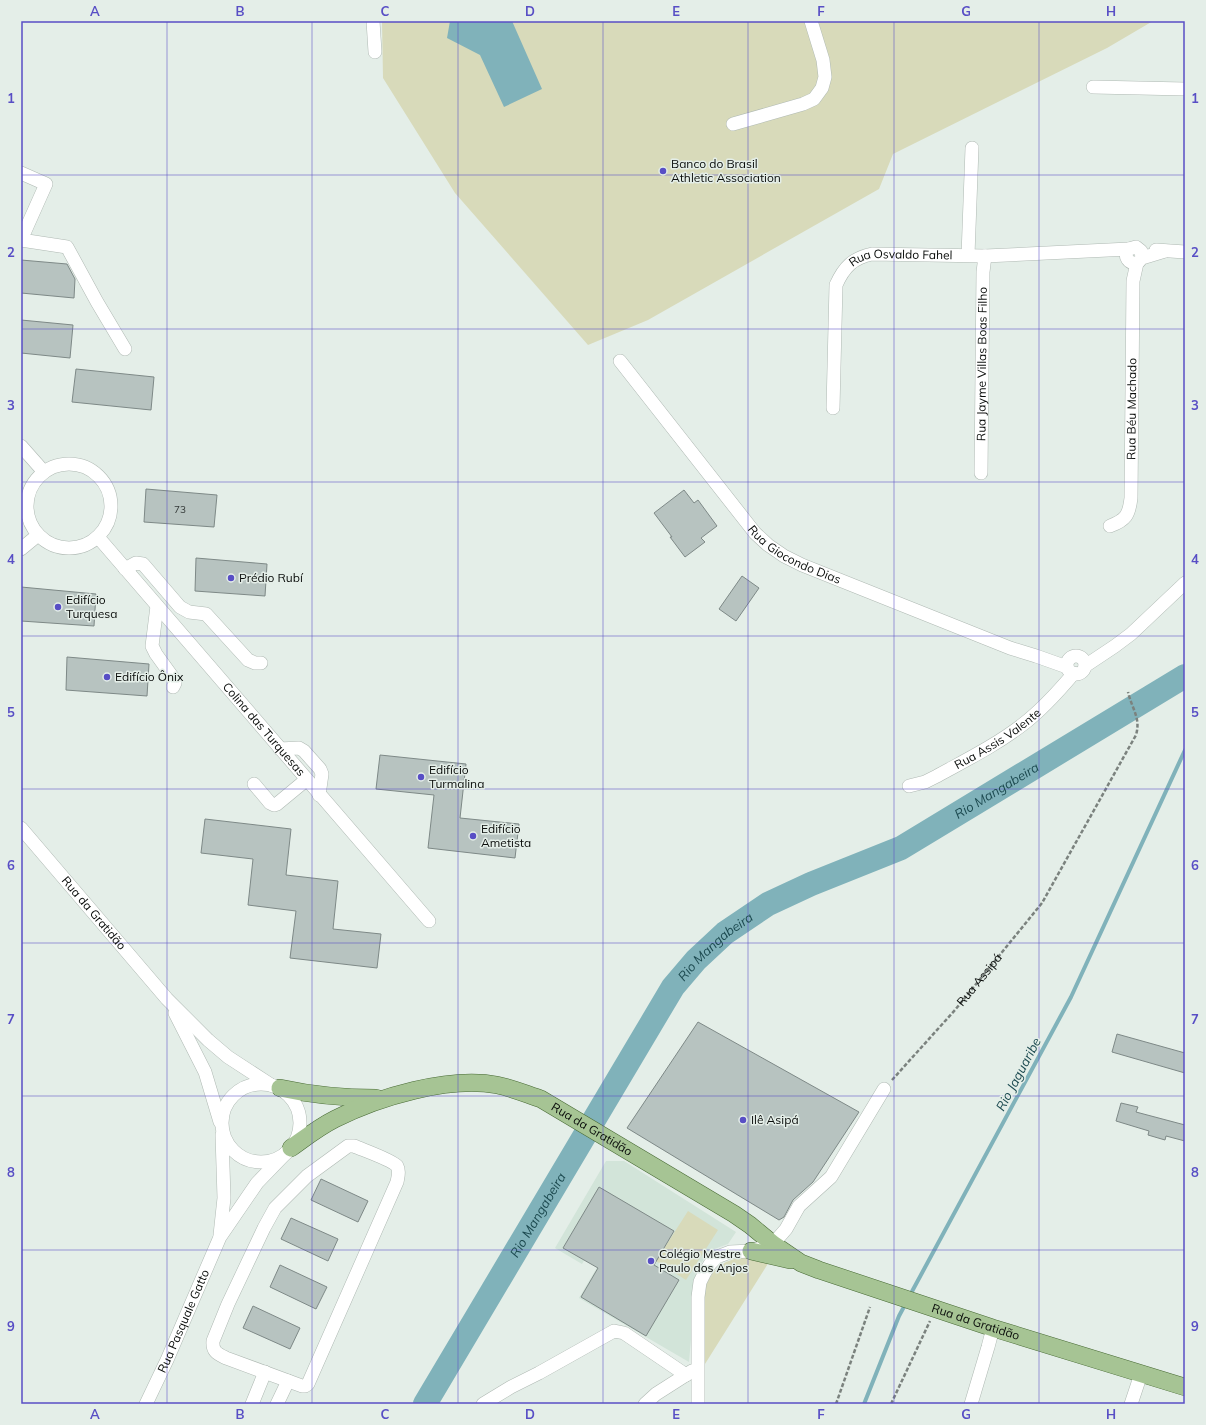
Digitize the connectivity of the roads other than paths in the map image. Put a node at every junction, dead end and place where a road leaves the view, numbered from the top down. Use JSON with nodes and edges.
{"nodes":[{"id":1,"x":373,"y":21,"type":"edge"},
{"id":2,"x":811,"y":21,"type":"edge"},
{"id":3,"x":375,"y":52,"type":"dead end"},
{"id":4,"x":1093,"y":87,"type":"dead end"},
{"id":5,"x":1185,"y":88,"type":"edge"},
{"id":6,"x":733,"y":124,"type":"dead end"},
{"id":7,"x":972,"y":148,"type":"dead end"},
{"id":8,"x":21,"y":173,"type":"edge"},
{"id":9,"x":1185,"y":252,"type":"edge"},
{"id":10,"x":968,"y":255,"type":"junction"},
{"id":11,"x":985,"y":256,"type":"junction"},
{"id":12,"x":1133,"y":256,"type":"junction"},
{"id":13,"x":124,"y":349,"type":"dead end"},
{"id":14,"x":620,"y":361,"type":"dead end"},
{"id":15,"x":833,"y":408,"type":"dead end"},
{"id":16,"x":21,"y":446,"type":"edge"},
{"id":17,"x":44,"y":472,"type":"junction"},
{"id":18,"x":981,"y":473,"type":"dead end"},
{"id":19,"x":1110,"y":526,"type":"dead end"},
{"id":20,"x":38,"y":535,"type":"junction"},
{"id":21,"x":98,"y":537,"type":"junction"},
{"id":22,"x":21,"y":549,"type":"edge"},
{"id":23,"x":125,"y":568,"type":"junction"},
{"id":24,"x":1185,"y":584,"type":"edge"},
{"id":25,"x":168,"y":593,"type":"junction"},
{"id":26,"x":156,"y":605,"type":"junction"},
{"id":27,"x":261,"y":663,"type":"dead end"},
{"id":28,"x":1075,"y":664,"type":"junction"},
{"id":29,"x":173,"y":687,"type":"dead end"},
{"id":30,"x":280,"y":749,"type":"junction"},
{"id":31,"x":306,"y":780,"type":"junction"},
{"id":32,"x":254,"y":784,"type":"dead end"},
{"id":33,"x":909,"y":786,"type":"dead end"},
{"id":34,"x":319,"y":795,"type":"junction"},
{"id":35,"x":21,"y":828,"type":"edge"},
{"id":36,"x":429,"y":921,"type":"dead end"},
{"id":37,"x":167,"y":999,"type":"junction"},
{"id":38,"x":276,"y":1087,"type":"junction"},
{"id":39,"x":884,"y":1089,"type":"road end"},
{"id":40,"x":389,"y":1097,"type":"junction"},
{"id":41,"x":222,"y":1129,"type":"junction"},
{"id":42,"x":289,"y":1150,"type":"junction"},
{"id":43,"x":220,"y":1237,"type":"junction"},
{"id":44,"x":773,"y":1244,"type":"junction"},
{"id":45,"x":751,"y":1251,"type":"junction"},
{"id":46,"x":801,"y":1262,"type":"junction"},
{"id":47,"x":992,"y":1328,"type":"junction"},
{"id":48,"x":697,"y":1368,"type":"junction"},
{"id":49,"x":265,"y":1372,"type":"junction"},
{"id":50,"x":1140,"y":1374,"type":"junction"},
{"id":51,"x":686,"y":1375,"type":"junction"},
{"id":52,"x":288,"y":1380,"type":"junction"},
{"id":53,"x":1185,"y":1387,"type":"edge"},
{"id":54,"x":146,"y":1404,"type":"edge"},
{"id":55,"x":252,"y":1404,"type":"edge"},
{"id":56,"x":277,"y":1404,"type":"edge"},
{"id":57,"x":484,"y":1404,"type":"edge"},
{"id":58,"x":645,"y":1404,"type":"edge"},
{"id":59,"x":698,"y":1404,"type":"edge"},
{"id":60,"x":971,"y":1404,"type":"edge"},
{"id":61,"x":1131,"y":1404,"type":"edge"}],
"edges":[{"from":1,"to":3,"type":"street"},
{"from":2,"to":6,"type":"street"},
{"from":4,"to":5,"type":"street"},
{"from":7,"to":10,"type":"street"},
{"from":8,"to":13,"type":"street"},
{"from":9,"to":12,"type":"street","name":"Rua Osvaldo Fahel"},
{"from":10,"to":11,"type":"street","name":"Rua Osvaldo Fahel"},
{"from":10,"to":15,"type":"street","name":"Rua Osvaldo Fahel"},
{"from":11,"to":12,"type":"street","name":"Rua Osvaldo Fahel"},
{"from":11,"to":18,"type":"street","name":"Rua Jayme Villas Boas Filho"},
{"from":12,"to":19,"type":"street","name":"Rua Béu Machado"},
{"from":14,"to":28,"type":"street","name":"Rua Giocondo Dias"},
{"from":16,"to":17,"type":"street"},
{"from":17,"to":20,"type":"street"},
{"from":17,"to":21,"type":"street"},
{"from":20,"to":21,"type":"street"},
{"from":20,"to":22,"type":"street"},
{"from":21,"to":23,"type":"street","name":"Colina das Turquesas"},
{"from":23,"to":25,"type":"street"},
{"from":23,"to":26,"type":"street","name":"Colina das Turquesas"},
{"from":24,"to":28,"type":"street","name":"Rua Giocondo Dias"},
{"from":25,"to":26,"type":"street"},
{"from":25,"to":27,"type":"street"},
{"from":26,"to":29,"type":"street"},
{"from":26,"to":30,"type":"street","name":"Colina das Turquesas"},
{"from":28,"to":33,"type":"street","name":"Rua Assis Valente"},
{"from":30,"to":31,"type":"street","name":"Colina das Turquesas"},
{"from":30,"to":34,"type":"street"},
{"from":31,"to":32,"type":"street"},
{"from":31,"to":34,"type":"street","name":"Colina das Turquesas"},
{"from":34,"to":36,"type":"street","name":"Colina das Turquesas"},
{"from":35,"to":37,"type":"street","name":"Rua da Gratidão"},
{"from":37,"to":38,"type":"street","name":"Rua da Gratidão"},
{"from":37,"to":41,"type":"street","name":"Rua da Gratidão"},
{"from":38,"to":40,"type":"main road","name":"Rua da Gratidão"},
{"from":38,"to":41,"type":"street"},
{"from":38,"to":42,"type":"street"},
{"from":39,"to":44,"type":"street"},
{"from":40,"to":42,"type":"main road","name":"Rua da Gratidão"},
{"from":40,"to":44,"type":"main road","name":"Rua da Gratidão"},
{"from":41,"to":42,"type":"street"},
{"from":41,"to":43,"type":"street","name":"Rua Pasquale Gatto"},
{"from":42,"to":43,"type":"street","name":"Rua Pasquale Gatto"},
{"from":43,"to":54,"type":"street","name":"Rua Pasquale Gatto"},
{"from":44,"to":45,"type":"street"},
{"from":44,"to":46,"type":"main road","name":"Rua da Gratidão"},
{"from":45,"to":46,"type":"main road"},
{"from":45,"to":48,"type":"street"},
{"from":46,"to":47,"type":"main road","name":"Rua da Gratidão"},
{"from":47,"to":50,"type":"main road","name":"Rua da Gratidão"},
{"from":47,"to":60,"type":"street"},
{"from":48,"to":51,"type":"street"},
{"from":48,"to":59,"type":"street"},
{"from":49,"to":52,"type":"street"},
{"from":49,"to":52,"type":"street"},
{"from":49,"to":55,"type":"street"},
{"from":50,"to":53,"type":"main road","name":"Rua da Gratidão"},
{"from":50,"to":61,"type":"street"},
{"from":51,"to":57,"type":"street"},
{"from":51,"to":58,"type":"street"},
{"from":52,"to":56,"type":"street"}]}
